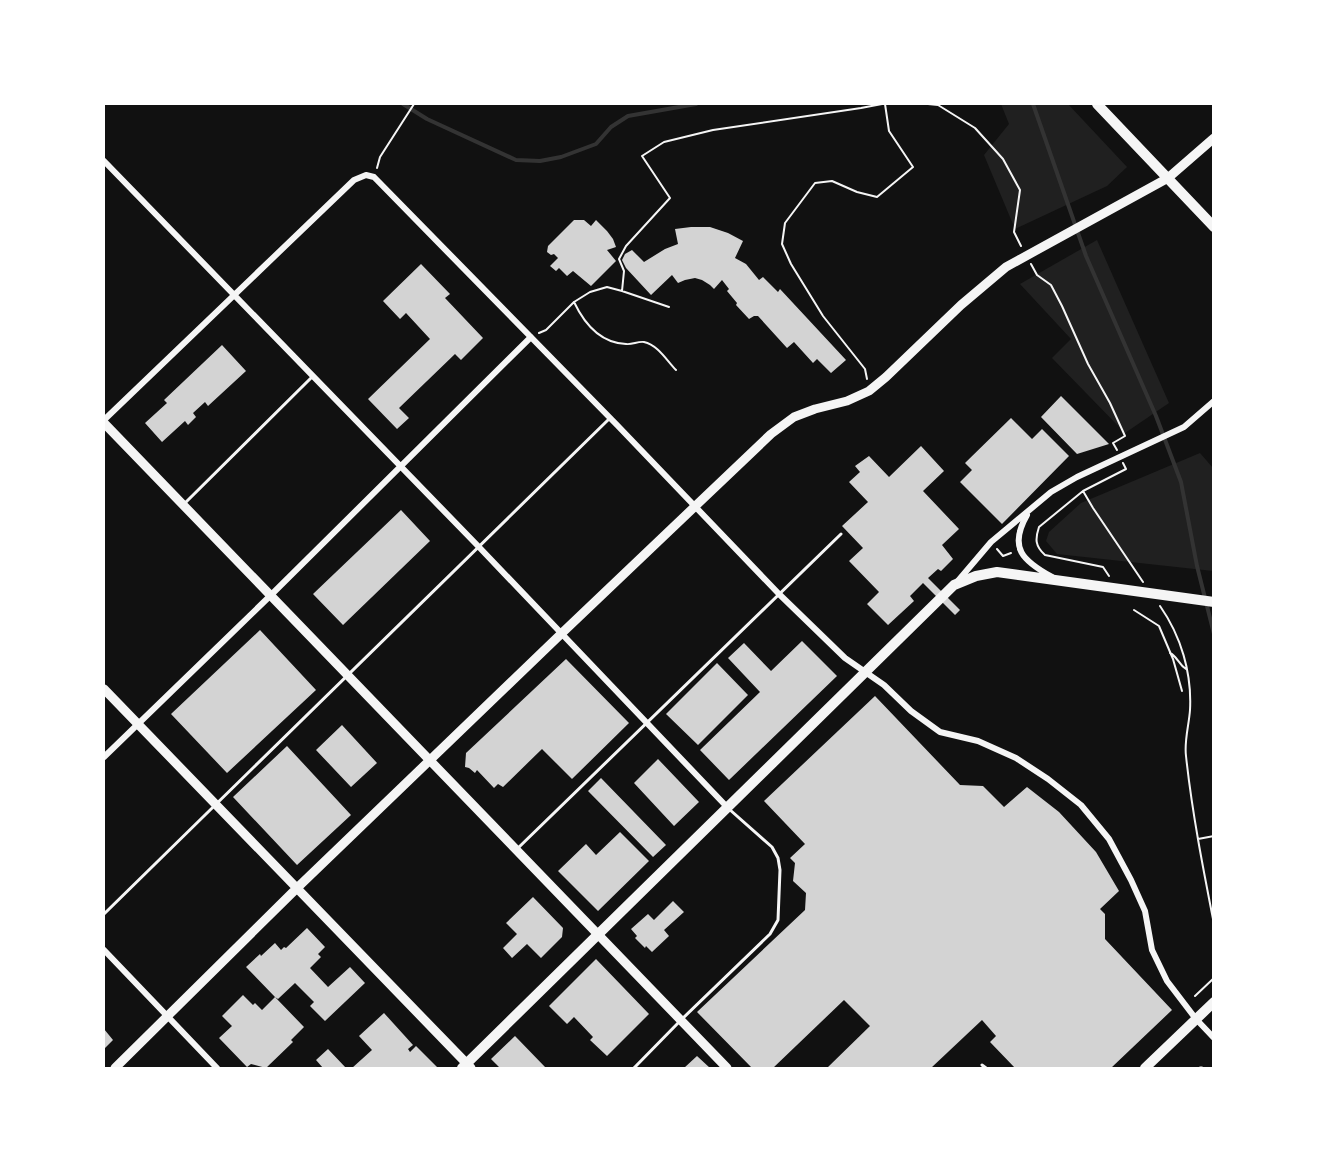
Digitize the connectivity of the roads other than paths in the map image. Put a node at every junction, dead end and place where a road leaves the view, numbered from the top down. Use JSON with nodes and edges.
{"nodes":[{"id":1,"x":1097,"y":104,"type":"edge"},
{"id":2,"x":1214,"y":138,"type":"edge"},
{"id":3,"x":104,"y":161,"type":"edge"},
{"id":4,"x":1168,"y":178,"type":"junction"},
{"id":5,"x":1214,"y":227,"type":"edge"},
{"id":6,"x":234,"y":296,"type":"junction"},
{"id":7,"x":531,"y":337,"type":"junction"},
{"id":8,"x":312,"y":377,"type":"junction"},
{"id":9,"x":1214,"y":401,"type":"edge"},
{"id":10,"x":610,"y":418,"type":"junction"},
{"id":11,"x":104,"y":422,"type":"edge"},
{"id":12,"x":400,"y":467,"type":"junction"},
{"id":13,"x":183,"y":505,"type":"junction"},
{"id":14,"x":694,"y":507,"type":"junction"},
{"id":15,"x":1029,"y":512,"type":"junction"},
{"id":16,"x":841,"y":534,"type":"dead end"},
{"id":17,"x":478,"y":546,"type":"junction"},
{"id":18,"x":1055,"y":579,"type":"junction"},
{"id":19,"x":954,"y":585,"type":"junction"},
{"id":20,"x":779,"y":594,"type":"junction"},
{"id":21,"x":270,"y":596,"type":"junction"},
{"id":22,"x":1214,"y":602,"type":"edge"},
{"id":23,"x":562,"y":633,"type":"junction"},
{"id":24,"x":866,"y":672,"type":"junction"},
{"id":25,"x":347,"y":675,"type":"junction"},
{"id":26,"x":104,"y":689,"type":"edge"},
{"id":27,"x":647,"y":722,"type":"junction"},
{"id":28,"x":138,"y":725,"type":"junction"},
{"id":29,"x":104,"y":757,"type":"edge"},
{"id":30,"x":430,"y":761,"type":"junction"},
{"id":31,"x":215,"y":804,"type":"junction"},
{"id":32,"x":728,"y":808,"type":"junction"},
{"id":33,"x":516,"y":850,"type":"junction"},
{"id":34,"x":296,"y":889,"type":"junction"},
{"id":35,"x":104,"y":914,"type":"edge"},
{"id":36,"x":599,"y":936,"type":"junction"},
{"id":37,"x":104,"y":950,"type":"edge"},
{"id":38,"x":1214,"y":1002,"type":"edge"},
{"id":39,"x":166,"y":1017,"type":"junction"},
{"id":40,"x":1196,"y":1019,"type":"junction"},
{"id":41,"x":681,"y":1020,"type":"junction"},
{"id":42,"x":1214,"y":1038,"type":"edge"},
{"id":43,"x":467,"y":1067,"type":"edge"},
{"id":44,"x":115,"y":1068,"type":"edge"},
{"id":45,"x":217,"y":1068,"type":"edge"},
{"id":46,"x":634,"y":1068,"type":"edge"},
{"id":47,"x":727,"y":1068,"type":"edge"},
{"id":48,"x":1145,"y":1068,"type":"edge"}],
"edges":[{"from":1,"to":4,"type":"main road"},
{"from":2,"to":4,"type":"main road"},
{"from":3,"to":6,"type":"street"},
{"from":4,"to":5,"type":"main road"},
{"from":4,"to":14,"type":"main road"},
{"from":6,"to":7,"type":"street"},
{"from":6,"to":8,"type":"street"},
{"from":6,"to":11,"type":"street"},
{"from":7,"to":10,"type":"street"},
{"from":7,"to":12,"type":"street"},
{"from":8,"to":12,"type":"street"},
{"from":8,"to":13,"type":"lane"},
{"from":9,"to":15,"type":"street"},
{"from":10,"to":14,"type":"street"},
{"from":10,"to":17,"type":"lane"},
{"from":11,"to":13,"type":"main road"},
{"from":12,"to":17,"type":"street"},
{"from":12,"to":21,"type":"street"},
{"from":13,"to":21,"type":"main road"},
{"from":14,"to":20,"type":"street"},
{"from":14,"to":23,"type":"main road"},
{"from":15,"to":18,"type":"street"},
{"from":15,"to":19,"type":"street"},
{"from":16,"to":20,"type":"lane"},
{"from":17,"to":23,"type":"street"},
{"from":17,"to":25,"type":"lane"},
{"from":18,"to":19,"type":"main road"},
{"from":18,"to":22,"type":"main road"},
{"from":19,"to":24,"type":"main road"},
{"from":20,"to":24,"type":"street"},
{"from":20,"to":27,"type":"lane"},
{"from":21,"to":25,"type":"main road"},
{"from":21,"to":28,"type":"street"},
{"from":23,"to":27,"type":"street"},
{"from":23,"to":30,"type":"main road"},
{"from":24,"to":32,"type":"main road"},
{"from":24,"to":40,"type":"street"},
{"from":25,"to":30,"type":"main road"},
{"from":25,"to":31,"type":"lane"},
{"from":26,"to":28,"type":"main road"},
{"from":27,"to":32,"type":"street"},
{"from":27,"to":33,"type":"lane"},
{"from":28,"to":29,"type":"street"},
{"from":28,"to":31,"type":"main road"},
{"from":30,"to":33,"type":"main road"},
{"from":30,"to":34,"type":"main road"},
{"from":31,"to":34,"type":"main road"},
{"from":31,"to":35,"type":"lane"},
{"from":32,"to":36,"type":"main road"},
{"from":32,"to":41,"type":"lane"},
{"from":33,"to":36,"type":"main road"},
{"from":34,"to":39,"type":"main road"},
{"from":34,"to":43,"type":"main road"},
{"from":36,"to":41,"type":"main road"},
{"from":36,"to":43,"type":"main road"},
{"from":37,"to":39,"type":"street"},
{"from":38,"to":40,"type":"main road"},
{"from":39,"to":44,"type":"main road"},
{"from":39,"to":45,"type":"street"},
{"from":40,"to":42,"type":"street"},
{"from":40,"to":48,"type":"main road"},
{"from":41,"to":46,"type":"lane"},
{"from":41,"to":47,"type":"main road"}]}
